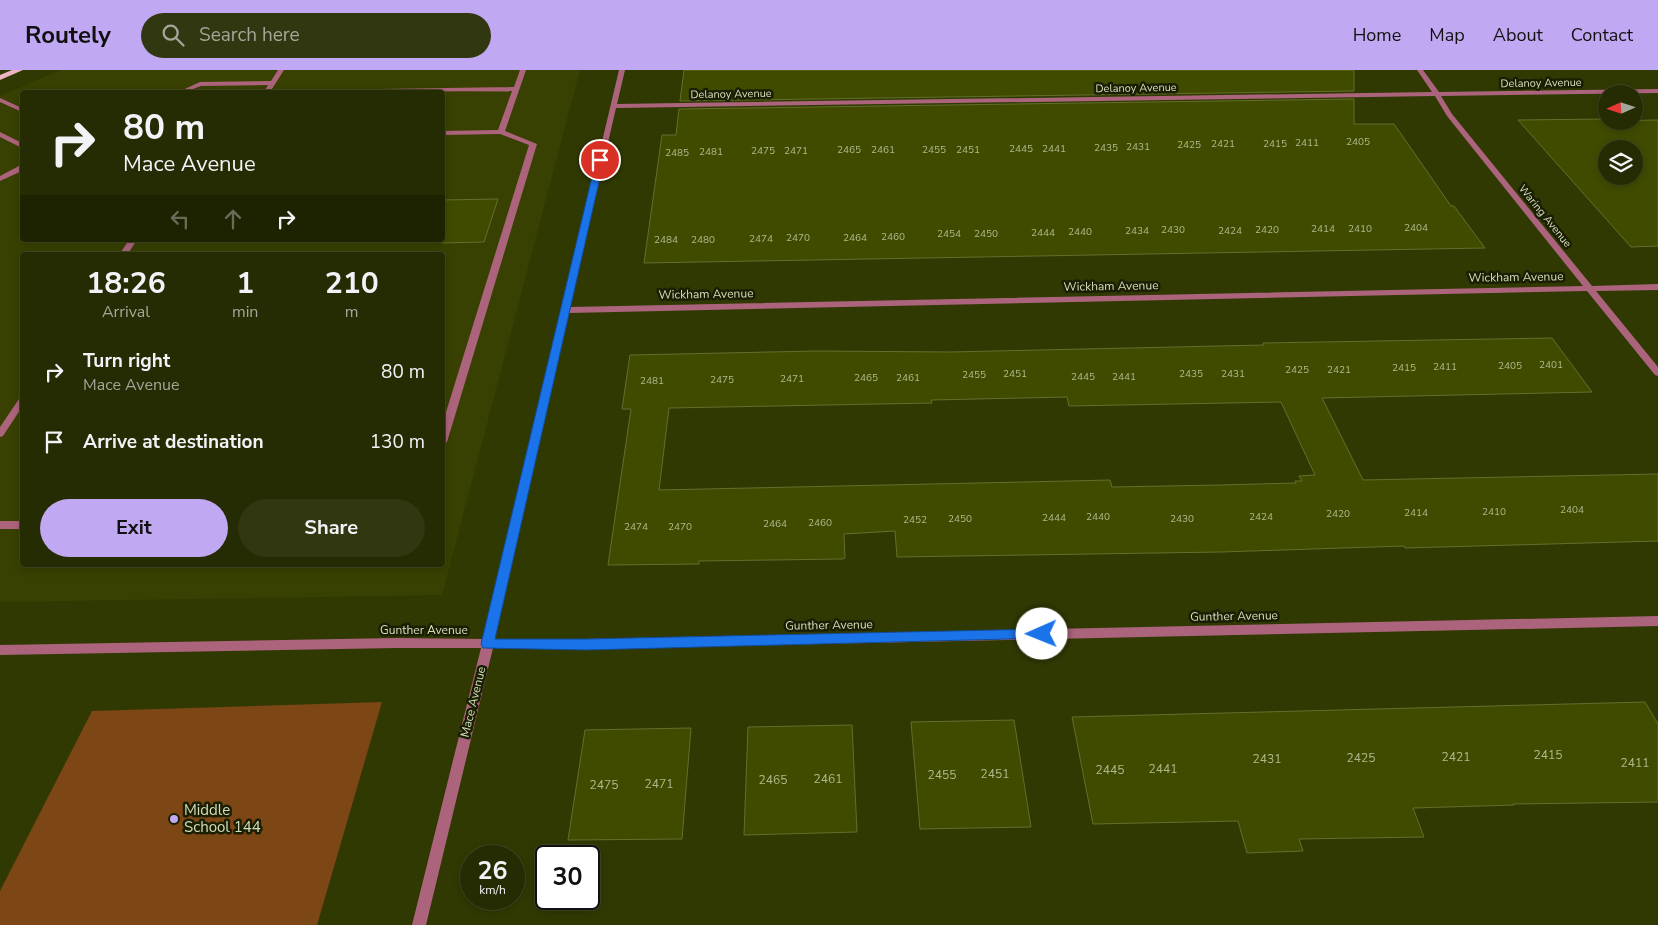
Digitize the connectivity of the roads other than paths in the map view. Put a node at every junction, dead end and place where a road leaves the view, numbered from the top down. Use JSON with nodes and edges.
{"nodes":[{"id":1,"x":19,"y":70,"type":"edge"},
{"id":2,"x":281,"y":70,"type":"edge"},
{"id":3,"x":523,"y":70,"type":"edge"},
{"id":4,"x":622,"y":70,"type":"edge"},
{"id":5,"x":1420,"y":70,"type":"edge"},
{"id":6,"x":0,"y":78,"type":"edge"},
{"id":7,"x":273,"y":83,"type":"junction"},
{"id":8,"x":516,"y":88,"type":"junction"},
{"id":9,"x":186,"y":90,"type":"edge"},
{"id":10,"x":269,"y":90,"type":"edge"},
{"id":11,"x":417,"y":90,"type":"edge"},
{"id":12,"x":1658,"y":91,"type":"edge"},
{"id":13,"x":1437,"y":94,"type":"junction"},
{"id":14,"x":0,"y":100,"type":"edge"},
{"id":15,"x":614,"y":106,"type":"junction"},
{"id":16,"x":20,"y":109,"type":"edge"},
{"id":17,"x":502,"y":132,"type":"junction"},
{"id":18,"x":445,"y":133,"type":"edge"},
{"id":19,"x":0,"y":134,"type":"edge"},
{"id":20,"x":20,"y":145,"type":"edge"},
{"id":21,"x":20,"y":169,"type":"edge"},
{"id":22,"x":0,"y":179,"type":"edge"},
{"id":23,"x":1658,"y":287,"type":"edge"},
{"id":24,"x":1589,"y":288,"type":"junction"},
{"id":25,"x":565,"y":310,"type":"junction"},
{"id":26,"x":1658,"y":373,"type":"edge"},
{"id":27,"x":20,"y":404,"type":"edge"},
{"id":28,"x":445,"y":432,"type":"edge"},
{"id":29,"x":0,"y":434,"type":"edge"},
{"id":30,"x":0,"y":525,"type":"edge"},
{"id":31,"x":20,"y":525,"type":"edge"},
{"id":32,"x":1658,"y":621,"type":"edge"},
{"id":33,"x":487,"y":644,"type":"junction"},
{"id":34,"x":0,"y":650,"type":"edge"},
{"id":35,"x":419,"y":925,"type":"edge"}],
"edges":[{"from":1,"to":6,"type":"main road"},
{"from":2,"to":7,"type":"street"},
{"from":3,"to":8,"type":"street"},
{"from":4,"to":15,"type":"street","name":"Mace Avenue"},
{"from":5,"to":13,"type":"street","name":"Waring Avenue"},
{"from":7,"to":9,"type":"street"},
{"from":7,"to":10,"type":"street"},
{"from":8,"to":11,"type":"street"},
{"from":8,"to":17,"type":"street"},
{"from":12,"to":13,"type":"street","name":"Delanoy Avenue"},
{"from":13,"to":15,"type":"street","name":"Delanoy Avenue"},
{"from":13,"to":24,"type":"street","name":"Waring Avenue"},
{"from":14,"to":16,"type":"street"},
{"from":15,"to":25,"type":"street","name":"Mace Avenue"},
{"from":17,"to":18,"type":"street"},
{"from":17,"to":28,"type":"street"},
{"from":19,"to":20,"type":"street"},
{"from":21,"to":22,"type":"street"},
{"from":23,"to":24,"type":"street","name":"Wickham Avenue"},
{"from":24,"to":25,"type":"street","name":"Wickham Avenue"},
{"from":24,"to":26,"type":"street","name":"Waring Avenue"},
{"from":25,"to":33,"type":"street","name":"Mace Avenue"},
{"from":27,"to":29,"type":"street"},
{"from":30,"to":31,"type":"street"},
{"from":32,"to":33,"type":"street","name":"Gunther Avenue"},
{"from":33,"to":34,"type":"street","name":"Gunther Avenue"},
{"from":33,"to":35,"type":"street","name":"Mace Avenue"}]}
